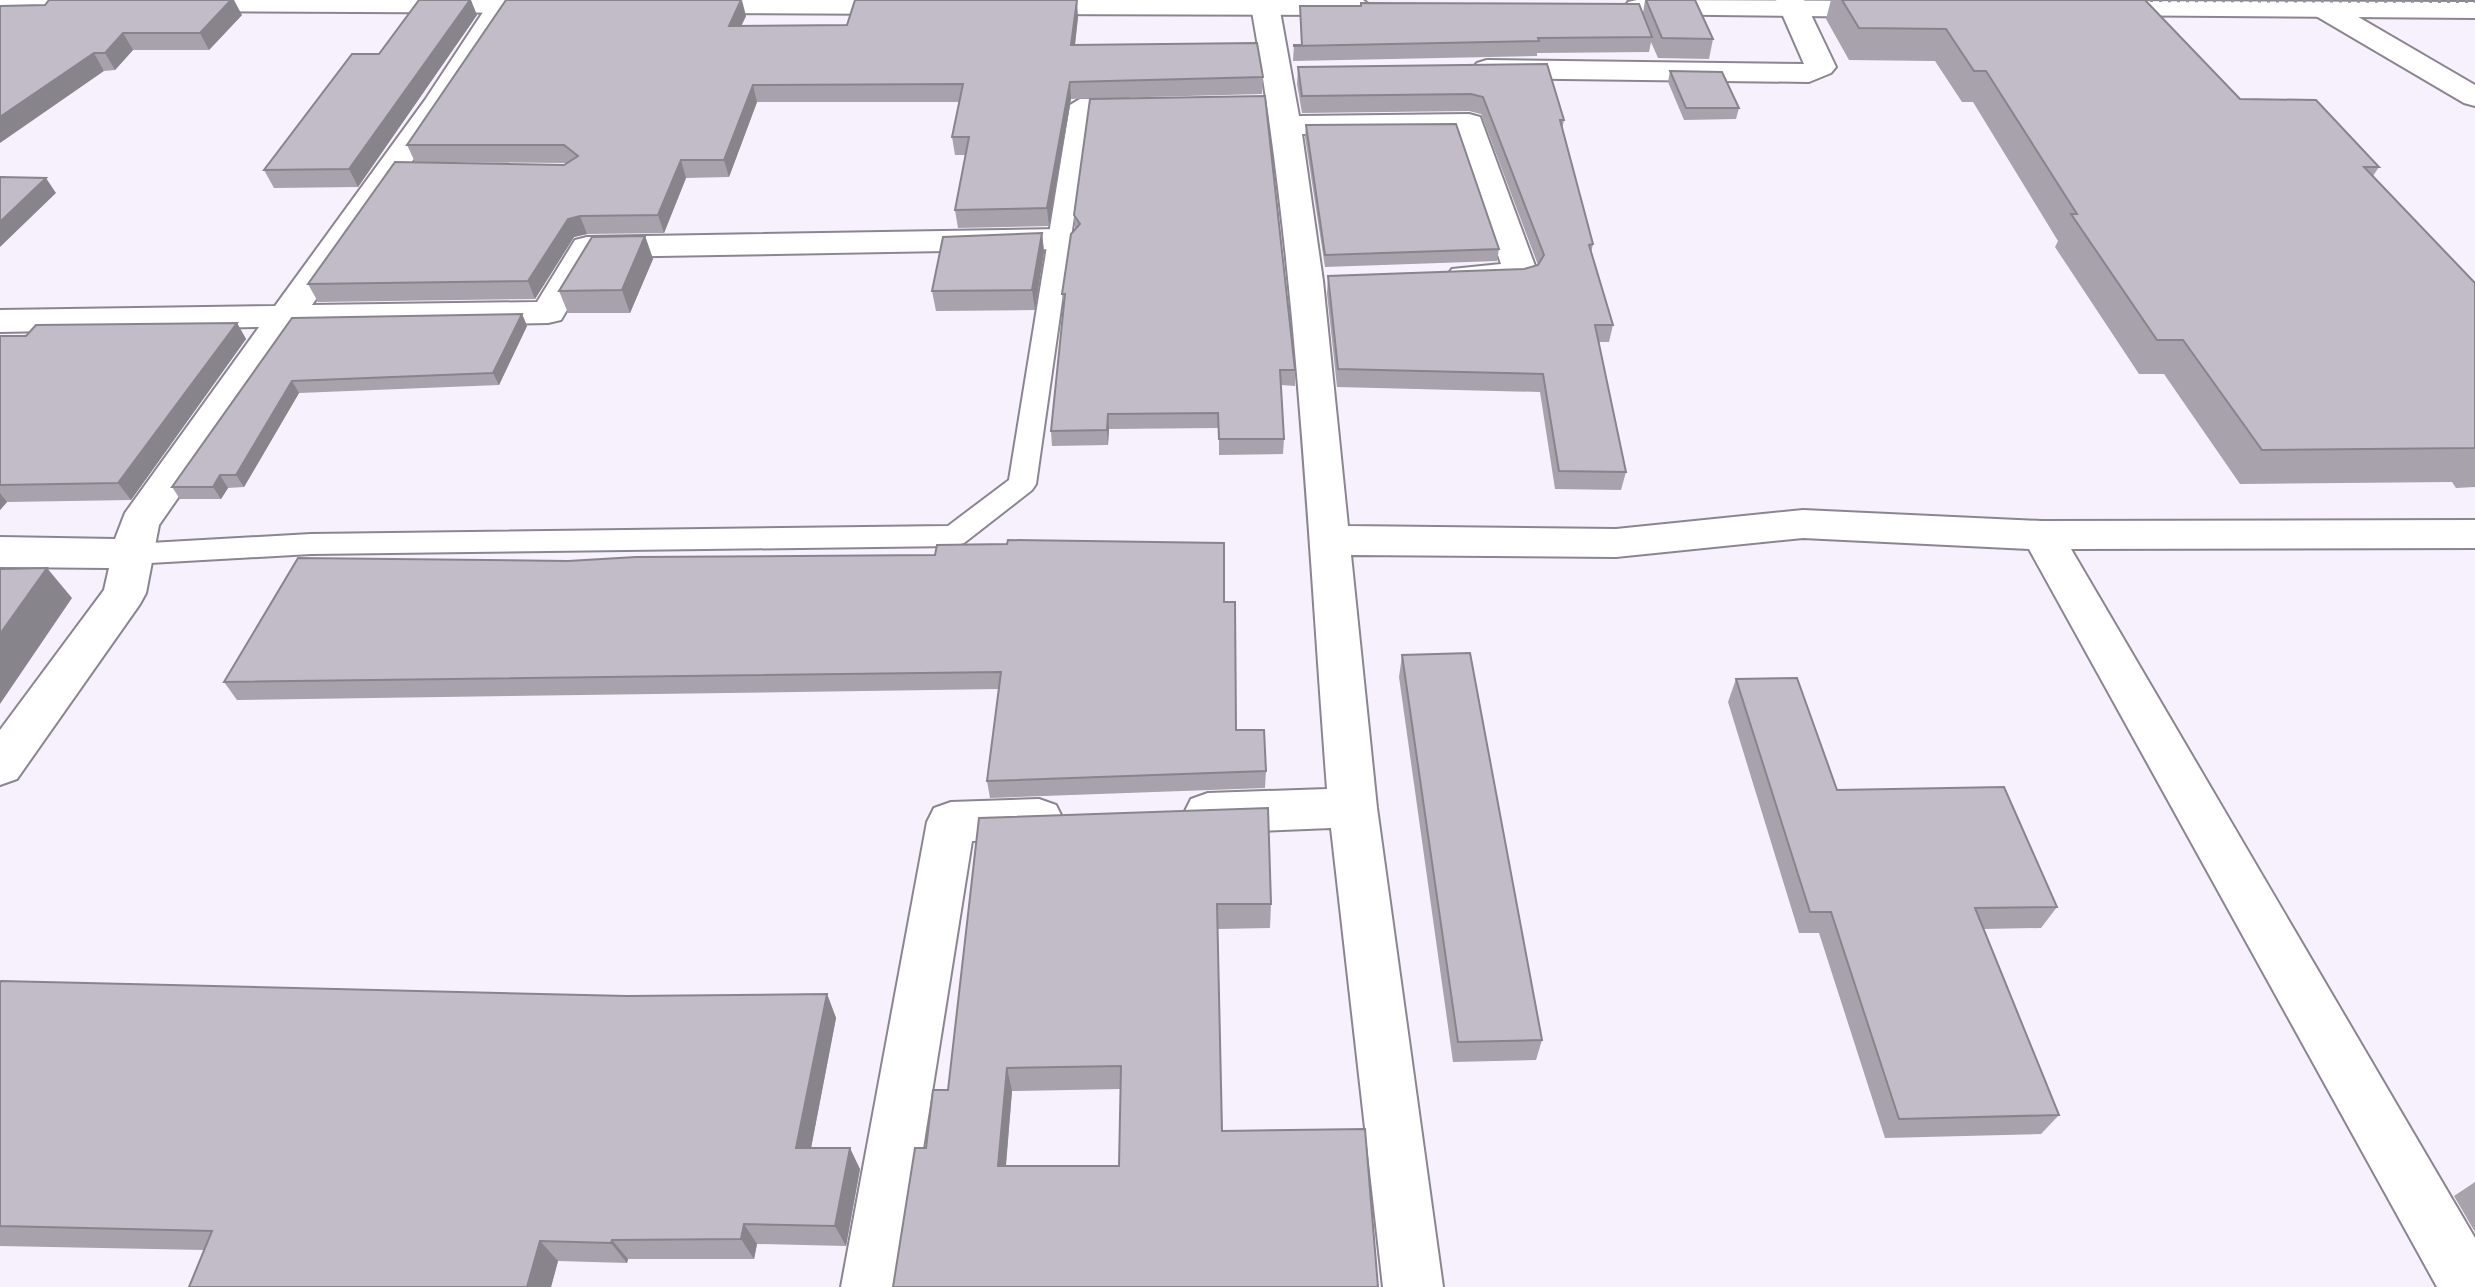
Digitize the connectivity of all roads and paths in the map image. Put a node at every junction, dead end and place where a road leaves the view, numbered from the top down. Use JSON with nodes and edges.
{"nodes":[{"id":1,"x":503,"y":2,"type":"edge"},
{"id":2,"x":0,"y":3,"type":"edge"},
{"id":3,"x":126,"y":3,"type":"edge"},
{"id":4,"x":157,"y":3,"type":"edge"},
{"id":5,"x":1264,"y":4,"type":"edge"},
{"id":6,"x":1792,"y":4,"type":"edge"},
{"id":7,"x":581,"y":5,"type":"edge"},
{"id":8,"x":661,"y":5,"type":"edge"},
{"id":9,"x":947,"y":6,"type":"edge"},
{"id":10,"x":994,"y":6,"type":"edge"},
{"id":11,"x":1389,"y":7,"type":"edge"},
{"id":12,"x":1606,"y":8,"type":"edge"},
{"id":13,"x":1918,"y":9,"type":"edge"},
{"id":14,"x":2075,"y":9,"type":"edge"},
{"id":15,"x":2326,"y":10,"type":"junction"},
{"id":16,"x":2475,"y":10,"type":"edge"},
{"id":17,"x":1465,"y":69,"type":"edge"},
{"id":18,"x":1281,"y":95,"type":"junction"},
{"id":19,"x":2475,"y":97,"type":"edge"},
{"id":20,"x":1158,"y":104,"type":"edge"},
{"id":21,"x":1061,"y":239,"type":"junction"},
{"id":22,"x":1429,"y":277,"type":"edge"},
{"id":23,"x":287,"y":317,"type":"junction"},
{"id":24,"x":0,"y":321,"type":"edge"},
{"id":25,"x":2475,"y":534,"type":"edge"},
{"id":26,"x":2042,"y":535,"type":"junction"},
{"id":27,"x":1328,"y":540,"type":"junction"},
{"id":28,"x":0,"y":552,"type":"edge"},
{"id":29,"x":132,"y":554,"type":"junction"},
{"id":30,"x":0,"y":766,"type":"edge"},
{"id":31,"x":1353,"y":808,"type":"junction"},
{"id":32,"x":1168,"y":814,"type":"edge"},
{"id":33,"x":1090,"y":817,"type":"edge"},
{"id":34,"x":871,"y":1287,"type":"edge"},
{"id":35,"x":1413,"y":1287,"type":"edge"},
{"id":36,"x":2470,"y":1287,"type":"edge"}],
"edges":[{"from":1,"to":4,"type":"street"},
{"from":1,"to":7,"type":"street"},
{"from":1,"to":23,"type":"street"},
{"from":2,"to":3,"type":"street"},
{"from":5,"to":10,"type":"street"},
{"from":5,"to":11,"type":"street"},
{"from":5,"to":18,"type":"street"},
{"from":6,"to":12,"type":"street"},
{"from":6,"to":13,"type":"street"},
{"from":6,"to":17,"type":"street"},
{"from":8,"to":9,"type":"street"},
{"from":14,"to":15,"type":"street"},
{"from":15,"to":16,"type":"street"},
{"from":15,"to":19,"type":"street"},
{"from":18,"to":22,"type":"street"},
{"from":18,"to":27,"type":"street"},
{"from":20,"to":21,"type":"lane"},
{"from":21,"to":23,"type":"street"},
{"from":21,"to":29,"type":"lane"},
{"from":23,"to":24,"type":"street"},
{"from":23,"to":29,"type":"street"},
{"from":25,"to":26,"type":"street"},
{"from":26,"to":27,"type":"street"},
{"from":26,"to":36,"type":"street"},
{"from":27,"to":31,"type":"street"},
{"from":28,"to":29,"type":"street"},
{"from":29,"to":30,"type":"street"},
{"from":31,"to":32,"type":"street"},
{"from":31,"to":35,"type":"street"},
{"from":33,"to":34,"type":"street"}]}
